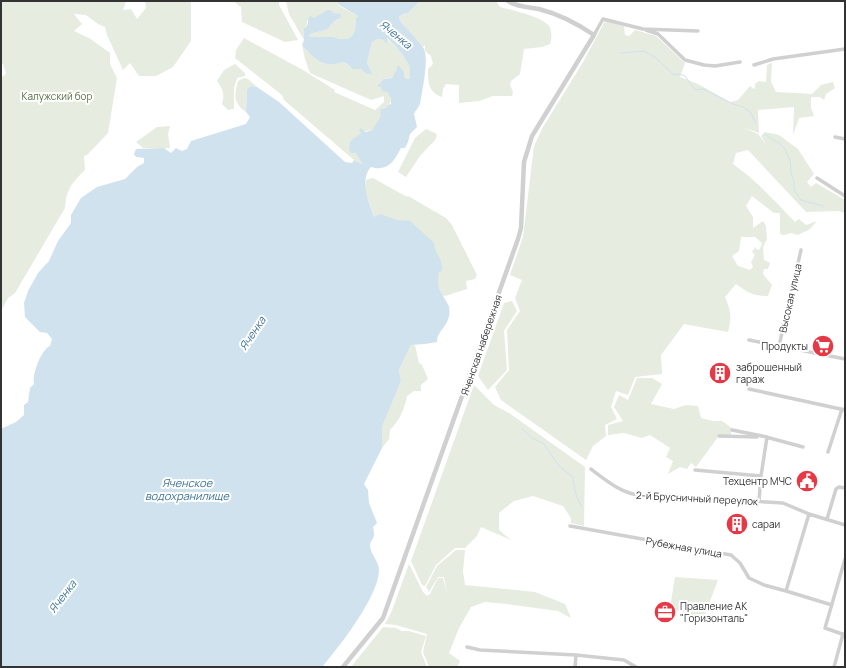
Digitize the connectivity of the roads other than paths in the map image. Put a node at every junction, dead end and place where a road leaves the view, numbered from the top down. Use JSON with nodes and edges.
{"nodes":[{"id":1,"x":508,"y":1,"type":"edge"},
{"id":2,"x":644,"y":29,"type":"junction"},
{"id":3,"x":698,"y":31,"type":"dead end"},
{"id":4,"x":594,"y":35,"type":"junction"},
{"id":5,"x":845,"y":49,"type":"edge"},
{"id":6,"x":740,"y":62,"type":"dead end"},
{"id":7,"x":754,"y":65,"type":"dead end"},
{"id":8,"x":836,"y":137,"type":"dead end"},
{"id":9,"x":845,"y":138,"type":"edge"},
{"id":10,"x":817,"y":178,"type":"dead end"},
{"id":11,"x":845,"y":196,"type":"edge"},
{"id":12,"x":801,"y":250,"type":"dead end"},
{"id":13,"x":749,"y":340,"type":"dead end"},
{"id":14,"x":779,"y":346,"type":"junction"},
{"id":15,"x":845,"y":359,"type":"edge"},
{"id":16,"x":749,"y":390,"type":"dead end"},
{"id":17,"x":843,"y":410,"type":"edge"},
{"id":18,"x":732,"y":430,"type":"dead end"},
{"id":19,"x":719,"y":436,"type":"dead end"},
{"id":20,"x":767,"y":437,"type":"junction"},
{"id":21,"x":803,"y":447,"type":"dead end"},
{"id":22,"x":828,"y":452,"type":"dead end"},
{"id":23,"x":591,"y":469,"type":"dead end"},
{"id":24,"x":695,"y":470,"type":"dead end"},
{"id":25,"x":761,"y":476,"type":"junction"},
{"id":26,"x":845,"y":488,"type":"edge"},
{"id":27,"x":759,"y":501,"type":"junction"},
{"id":28,"x":809,"y":514,"type":"junction"},
{"id":29,"x":827,"y":519,"type":"junction"},
{"id":30,"x":570,"y":526,"type":"dead end"},
{"id":31,"x":845,"y":526,"type":"edge"},
{"id":32,"x":845,"y":559,"type":"edge"},
{"id":33,"x":786,"y":591,"type":"junction"},
{"id":34,"x":832,"y":605,"type":"junction"},
{"id":35,"x":844,"y":634,"type":"edge"},
{"id":36,"x":467,"y":647,"type":"dead end"},
{"id":37,"x":576,"y":655,"type":"junction"},
{"id":38,"x":343,"y":667,"type":"edge"},
{"id":39,"x":575,"y":667,"type":"edge"},
{"id":40,"x":636,"y":667,"type":"edge"},
{"id":41,"x":834,"y":667,"type":"edge"}],
"edges":[{"from":1,"to":4,"type":"street"},
{"from":2,"to":3,"type":"street"},
{"from":2,"to":4,"type":"street","name":"Яченская набережная"},
{"from":2,"to":6,"type":"street"},
{"from":4,"to":38,"type":"street","name":"Яченская набережная"},
{"from":5,"to":7,"type":"street"},
{"from":8,"to":9,"type":"street"},
{"from":10,"to":11,"type":"street"},
{"from":12,"to":14,"type":"street","name":"Высокая улица"},
{"from":13,"to":14,"type":"street"},
{"from":14,"to":15,"type":"street"},
{"from":16,"to":17,"type":"street"},
{"from":17,"to":22,"type":"street"},
{"from":18,"to":20,"type":"street"},
{"from":19,"to":20,"type":"street"},
{"from":20,"to":21,"type":"street"},
{"from":20,"to":25,"type":"street"},
{"from":23,"to":27,"type":"street","name":"2-й Брусничный переулок"},
{"from":24,"to":25,"type":"street"},
{"from":25,"to":27,"type":"street"},
{"from":26,"to":29,"type":"street"},
{"from":27,"to":28,"type":"street","name":"2-й Брусничный переулок"},
{"from":28,"to":29,"type":"street","name":"2-й Брусничный переулок"},
{"from":28,"to":33,"type":"street"},
{"from":29,"to":31,"type":"street","name":"2-й Брусничный переулок"},
{"from":30,"to":33,"type":"street","name":"Рубежная улица"},
{"from":32,"to":34,"type":"street"},
{"from":33,"to":34,"type":"street","name":"Рубежная улица"},
{"from":34,"to":35,"type":"street"},
{"from":35,"to":41,"type":"street"},
{"from":36,"to":37,"type":"street"},
{"from":37,"to":39,"type":"street"},
{"from":37,"to":40,"type":"street"}]}
